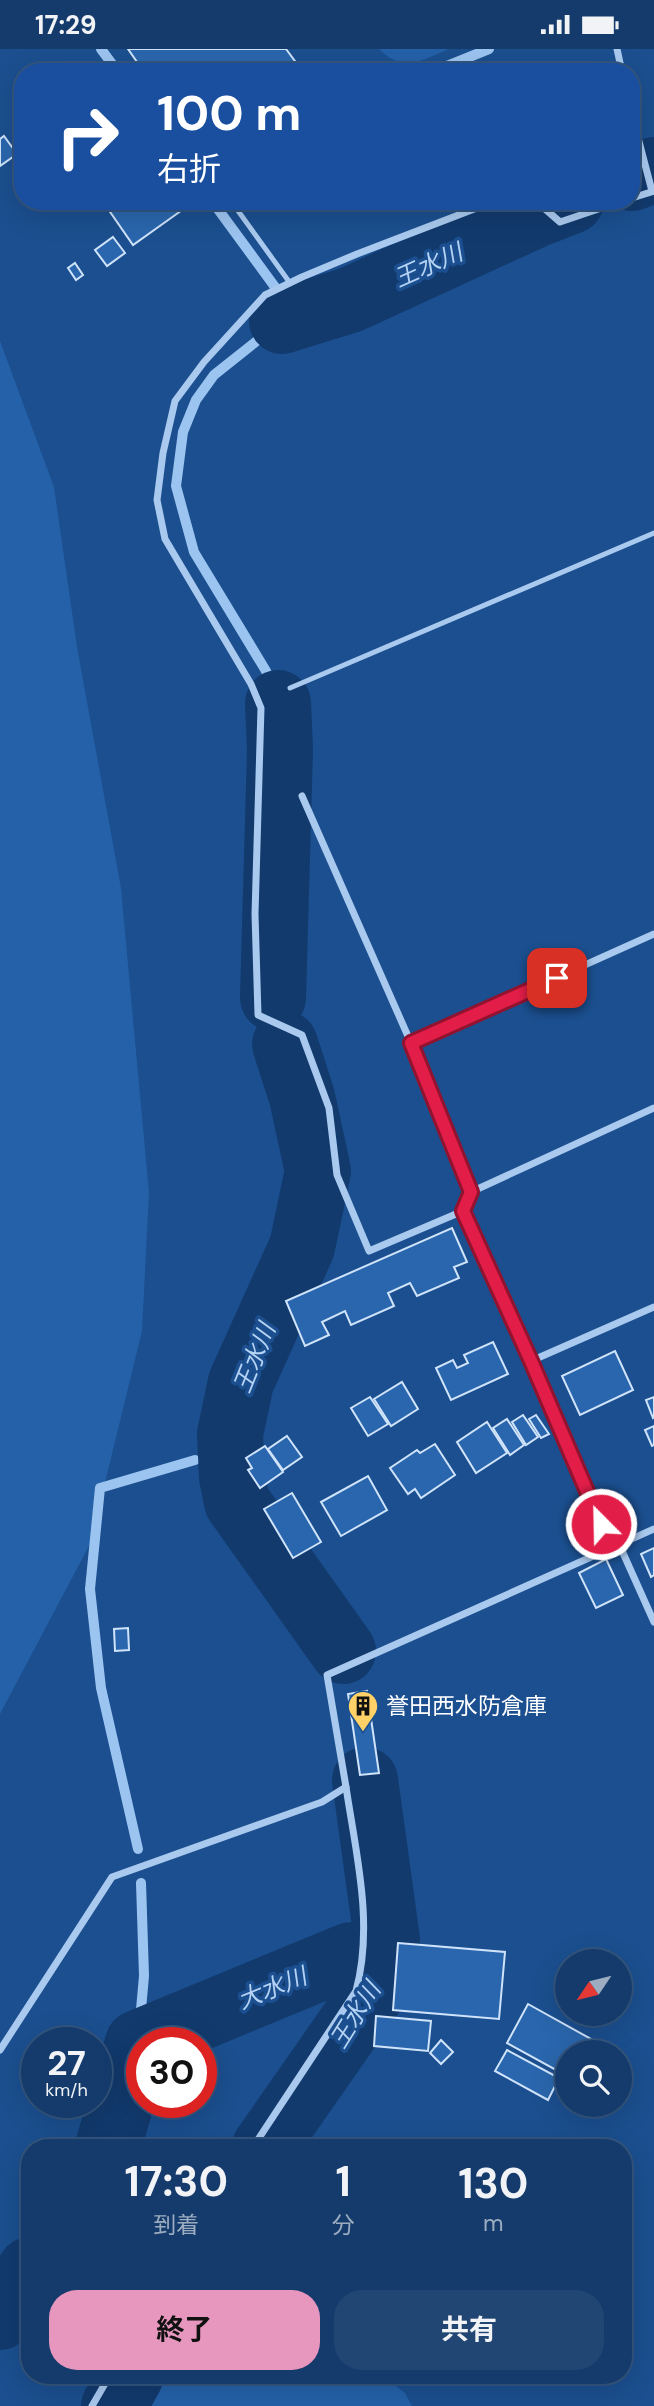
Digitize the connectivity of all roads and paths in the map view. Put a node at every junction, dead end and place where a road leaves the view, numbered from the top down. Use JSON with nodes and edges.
{"nodes":[{"id":1,"x":640,"y":151,"type":"edge"},
{"id":2,"x":653,"y":191,"type":"edge"},
{"id":3,"x":237,"y":210,"type":"edge"},
{"id":4,"x":472,"y":210,"type":"edge"},
{"id":5,"x":546,"y":210,"type":"edge"},
{"id":6,"x":595,"y":210,"type":"edge"},
{"id":7,"x":290,"y":283,"type":"junction"},
{"id":8,"x":654,"y":534,"type":"edge"},
{"id":9,"x":290,"y":688,"type":"dead end"},
{"id":10,"x":302,"y":796,"type":"dead end"},
{"id":11,"x":654,"y":935,"type":"edge"},
{"id":12,"x":411,"y":1043,"type":"junction"},
{"id":13,"x":654,"y":1108,"type":"edge"},
{"id":14,"x":471,"y":1192,"type":"junction"},
{"id":15,"x":463,"y":1211,"type":"junction"},
{"id":16,"x":654,"y":1307,"type":"edge"},
{"id":17,"x":531,"y":1361,"type":"junction"},
{"id":18,"x":654,"y":1529,"type":"edge"},
{"id":19,"x":615,"y":1546,"type":"junction"},
{"id":20,"x":654,"y":1622,"type":"edge"},
{"id":21,"x":346,"y":1787,"type":"junction"},
{"id":22,"x":0,"y":2050,"type":"edge"},
{"id":23,"x":258,"y":2139,"type":"edge"},
{"id":24,"x":105,"y":2384,"type":"edge"},
{"id":25,"x":92,"y":2406,"type":"edge"}],
"edges":[{"from":1,"to":2,"type":"street"},
{"from":3,"to":7,"type":"lane"},
{"from":4,"to":7,"type":"street"},
{"from":5,"to":6,"type":"street"},
{"from":7,"to":15,"type":"street"},
{"from":8,"to":9,"type":"lane"},
{"from":10,"to":12,"type":"street"},
{"from":11,"to":12,"type":"street"},
{"from":12,"to":14,"type":"street"},
{"from":13,"to":14,"type":"street"},
{"from":14,"to":15,"type":"street"},
{"from":15,"to":17,"type":"street"},
{"from":16,"to":17,"type":"street"},
{"from":17,"to":19,"type":"street"},
{"from":18,"to":19,"type":"street"},
{"from":19,"to":20,"type":"street"},
{"from":19,"to":21,"type":"street"},
{"from":21,"to":22,"type":"street"},
{"from":21,"to":23,"type":"street"},
{"from":24,"to":25,"type":"street"}]}
